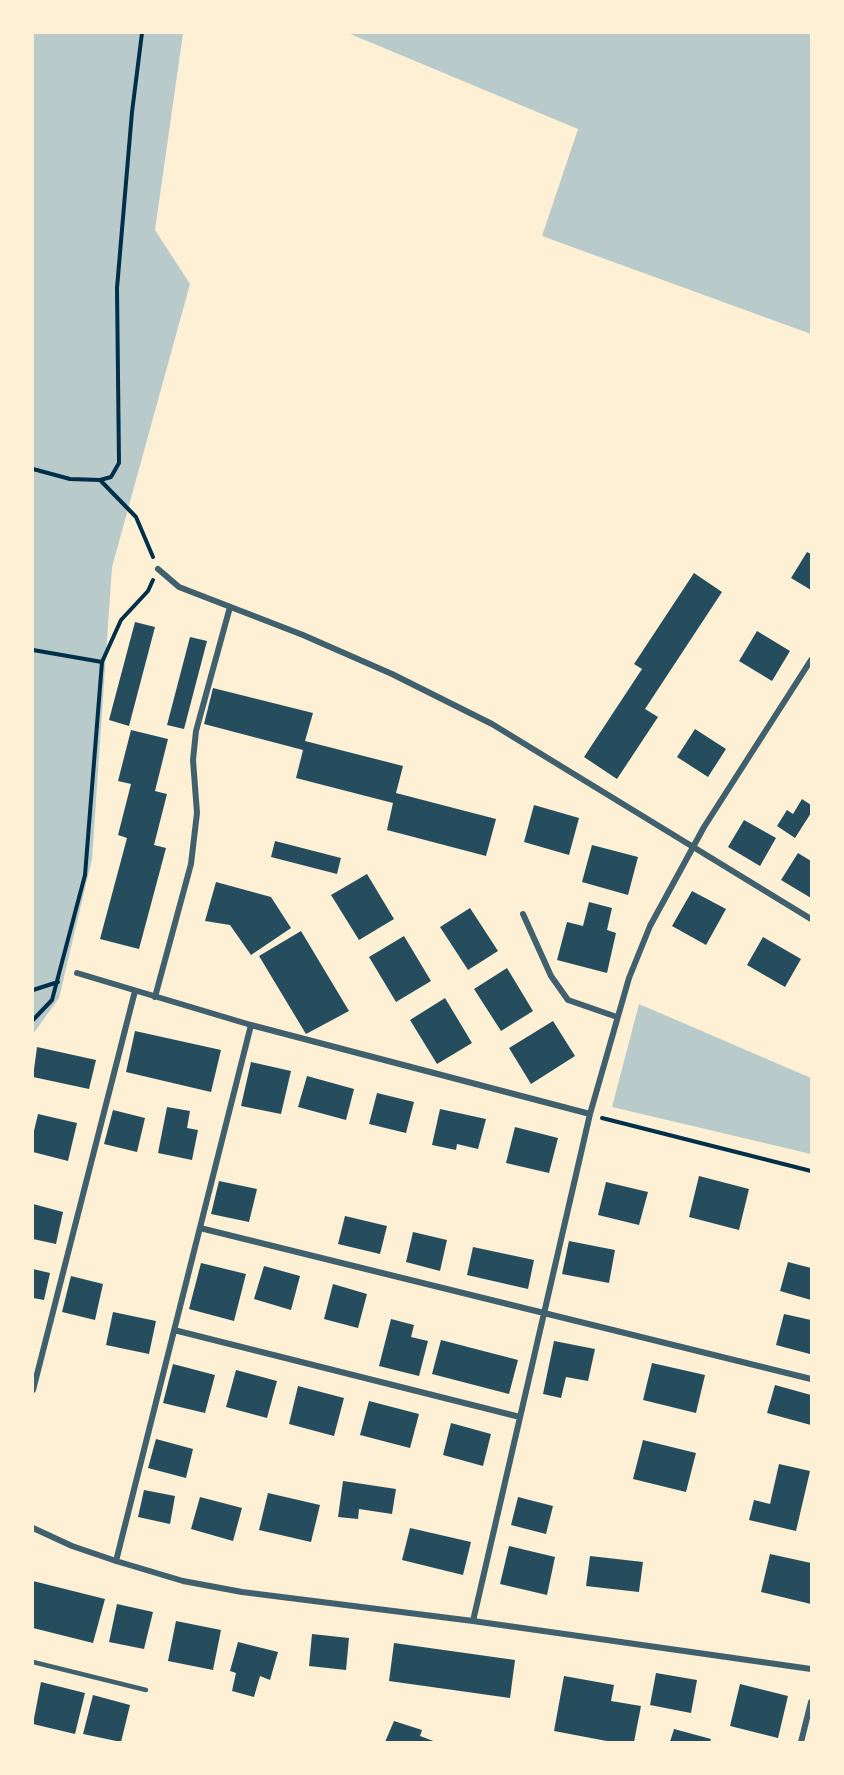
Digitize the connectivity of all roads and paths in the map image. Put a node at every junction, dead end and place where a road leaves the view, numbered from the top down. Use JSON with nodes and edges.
{"nodes":[{"id":1,"x":141,"y":33,"type":"edge"},
{"id":2,"x":33,"y":468,"type":"edge"},
{"id":3,"x":100,"y":480,"type":"junction"},
{"id":4,"x":158,"y":569,"type":"junction"},
{"id":5,"x":230,"y":607,"type":"junction"},
{"id":6,"x":33,"y":650,"type":"edge"},
{"id":7,"x":811,"y":660,"type":"edge"},
{"id":8,"x":102,"y":662,"type":"junction"},
{"id":9,"x":694,"y":846,"type":"junction"},
{"id":10,"x":523,"y":914,"type":"dead end"},
{"id":11,"x":811,"y":919,"type":"edge"},
{"id":12,"x":77,"y":973,"type":"joint"},
{"id":13,"x":58,"y":982,"type":"junction"},
{"id":14,"x":33,"y":990,"type":"edge"},
{"id":15,"x":135,"y":991,"type":"junction"},
{"id":16,"x":154,"y":997,"type":"junction"},
{"id":17,"x":617,"y":1017,"type":"junction"},
{"id":18,"x":33,"y":1020,"type":"edge"},
{"id":19,"x":250,"y":1025,"type":"junction"},
{"id":20,"x":590,"y":1114,"type":"junction"},
{"id":21,"x":811,"y":1171,"type":"edge"},
{"id":22,"x":200,"y":1228,"type":"junction"},
{"id":23,"x":544,"y":1312,"type":"junction"},
{"id":24,"x":174,"y":1330,"type":"junction"},
{"id":25,"x":811,"y":1379,"type":"edge"},
{"id":26,"x":33,"y":1390,"type":"edge"},
{"id":27,"x":520,"y":1417,"type":"junction"},
{"id":28,"x":33,"y":1528,"type":"edge"},
{"id":29,"x":116,"y":1561,"type":"junction"},
{"id":30,"x":473,"y":1620,"type":"junction"},
{"id":31,"x":33,"y":1662,"type":"edge"},
{"id":32,"x":811,"y":1669,"type":"edge"},
{"id":33,"x":146,"y":1690,"type":"dead end"},
{"id":34,"x":811,"y":1702,"type":"edge"},
{"id":35,"x":801,"y":1742,"type":"edge"}],
"edges":[{"from":1,"to":3,"type":"path"},
{"from":2,"to":3,"type":"path"},
{"from":3,"to":4,"type":"path"},
{"from":4,"to":5,"type":"street"},
{"from":4,"to":8,"type":"path"},
{"from":5,"to":9,"type":"street"},
{"from":5,"to":16,"type":"street"},
{"from":6,"to":8,"type":"path"},
{"from":7,"to":9,"type":"street"},
{"from":8,"to":13,"type":"path"},
{"from":9,"to":11,"type":"street"},
{"from":9,"to":17,"type":"street"},
{"from":10,"to":17,"type":"street"},
{"from":12,"to":13,"type":"path"},
{"from":12,"to":15,"type":"street"},
{"from":13,"to":14,"type":"path"},
{"from":13,"to":18,"type":"path"},
{"from":15,"to":16,"type":"street"},
{"from":15,"to":26,"type":"street"},
{"from":16,"to":19,"type":"street"},
{"from":17,"to":20,"type":"street"},
{"from":19,"to":20,"type":"street"},
{"from":19,"to":22,"type":"street"},
{"from":20,"to":21,"type":"path"},
{"from":20,"to":23,"type":"street"},
{"from":22,"to":23,"type":"street"},
{"from":22,"to":24,"type":"street"},
{"from":23,"to":25,"type":"street"},
{"from":23,"to":27,"type":"street"},
{"from":24,"to":27,"type":"street"},
{"from":24,"to":29,"type":"street"},
{"from":27,"to":30,"type":"street"},
{"from":28,"to":29,"type":"street"},
{"from":29,"to":30,"type":"street"},
{"from":30,"to":32,"type":"street"},
{"from":31,"to":33,"type":"lane"},
{"from":34,"to":35,"type":"street"}]}
